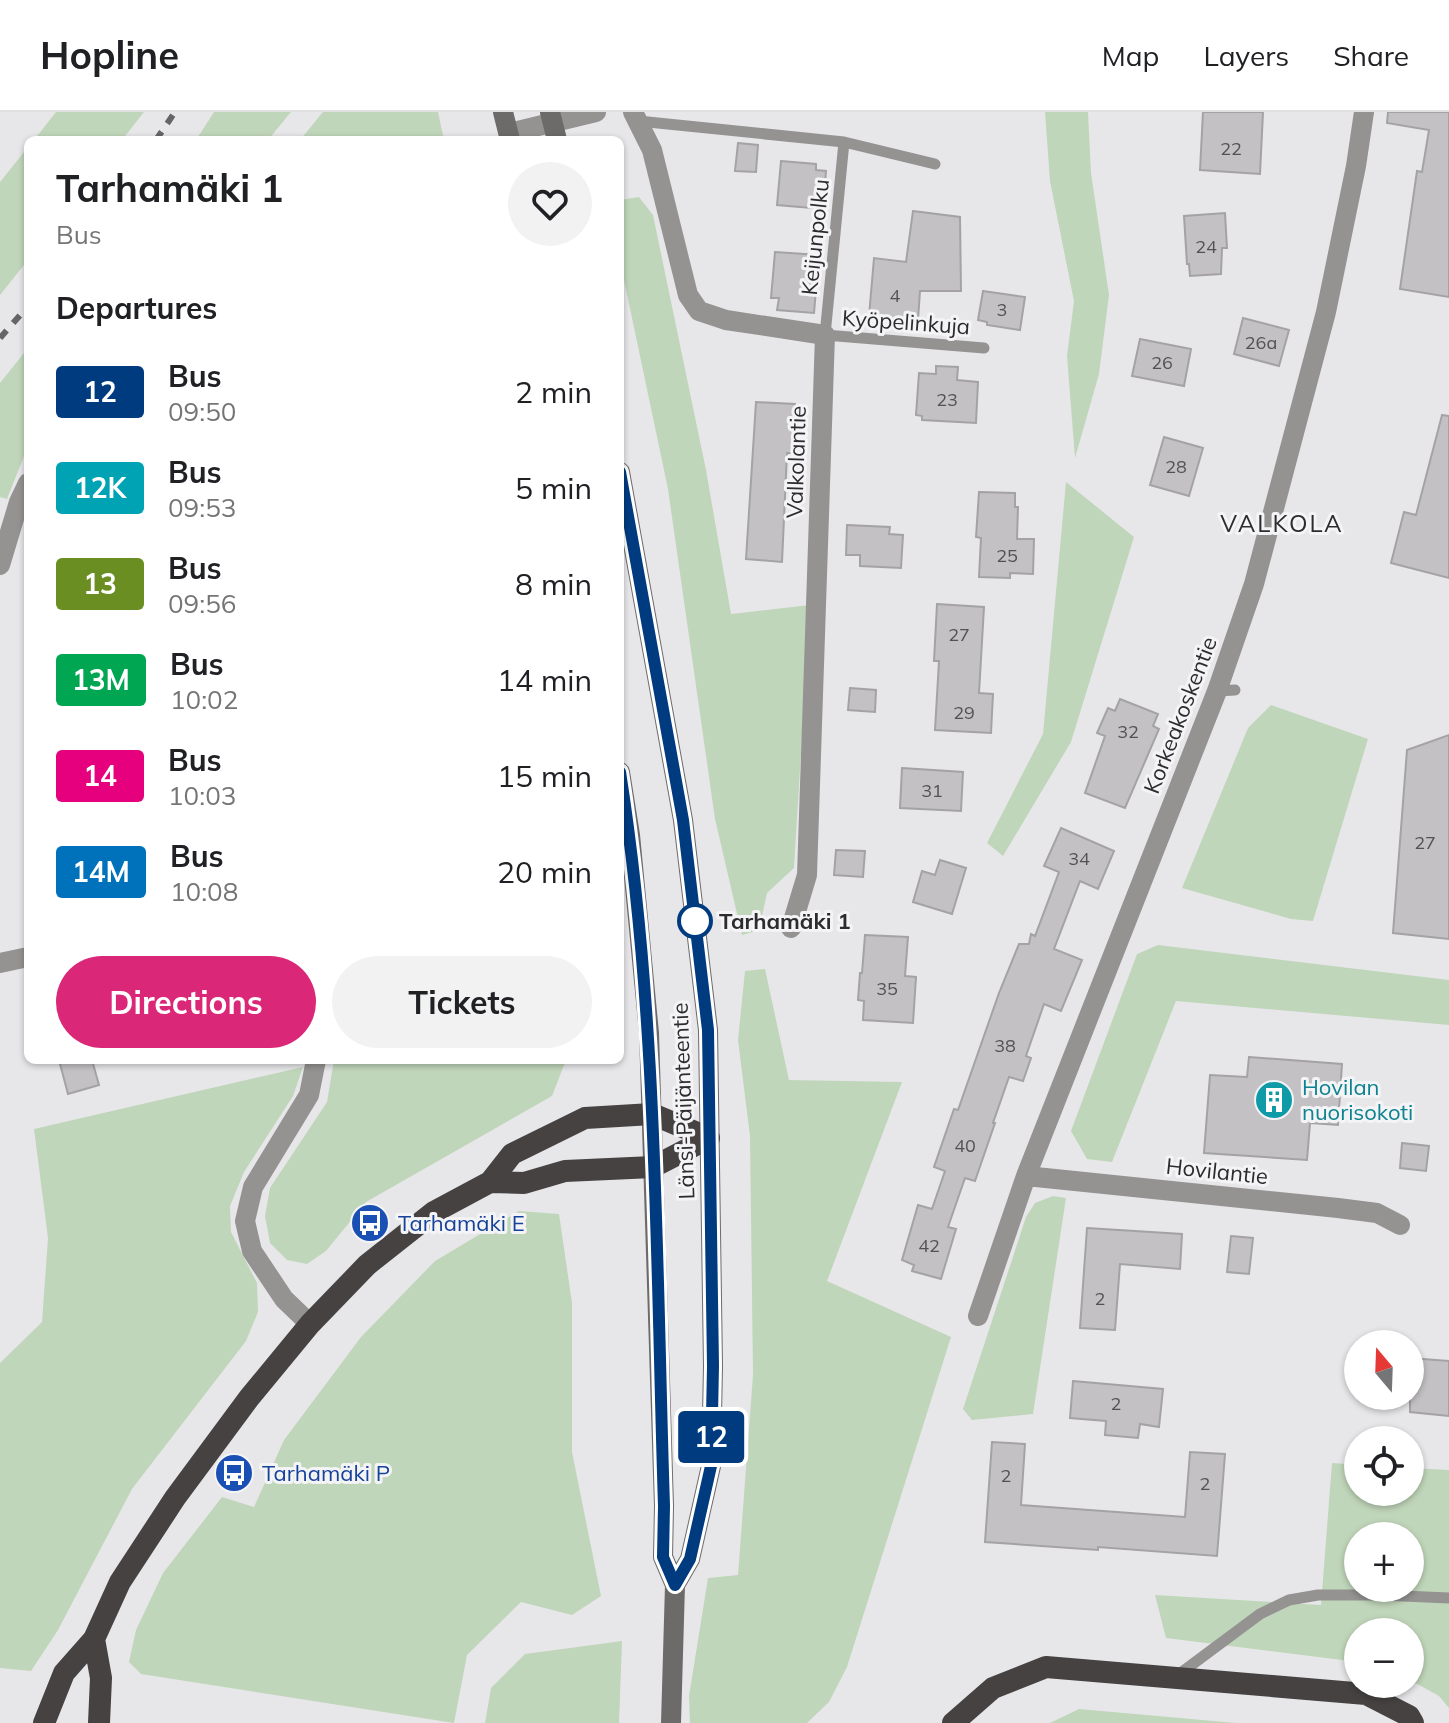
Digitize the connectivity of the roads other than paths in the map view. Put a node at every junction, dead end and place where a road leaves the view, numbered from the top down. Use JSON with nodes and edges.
{"nodes":[{"id":1,"x":503,"y":112,"type":"edge"},
{"id":2,"x":596,"y":112,"type":"edge"},
{"id":3,"x":1364,"y":112,"type":"edge"},
{"id":4,"x":636,"y":116,"type":"edge"},
{"id":5,"x":553,"y":125,"type":"edge"},
{"id":6,"x":510,"y":136,"type":"edge"},
{"id":7,"x":514,"y":136,"type":"edge"},
{"id":8,"x":844,"y":142,"type":"junction"},
{"id":9,"x":935,"y":164,"type":"dead end"},
{"id":10,"x":825,"y":335,"type":"junction"},
{"id":11,"x":984,"y":348,"type":"dead end"},
{"id":12,"x":24,"y":491,"type":"edge"},
{"id":13,"x":624,"y":494,"type":"edge"},
{"id":14,"x":0,"y":565,"type":"edge"},
{"id":15,"x":624,"y":797,"type":"edge"},
{"id":16,"x":791,"y":928,"type":"dead end"},
{"id":17,"x":24,"y":958,"type":"edge"},
{"id":18,"x":0,"y":963,"type":"edge"},
{"id":19,"x":315,"y":1064,"type":"edge"},
{"id":20,"x":652,"y":1114,"type":"junction"},
{"id":21,"x":709,"y":1138,"type":"junction"},
{"id":22,"x":653,"y":1167,"type":"junction"},
{"id":23,"x":1026,"y":1176,"type":"junction"},
{"id":24,"x":490,"y":1182,"type":"junction"},
{"id":25,"x":1400,"y":1225,"type":"dead end"},
{"id":26,"x":978,"y":1316,"type":"dead end"},
{"id":27,"x":310,"y":1324,"type":"junction"},
{"id":28,"x":675,"y":1585,"type":"junction"},
{"id":29,"x":1449,"y":1598,"type":"edge"},
{"id":30,"x":94,"y":1639,"type":"junction"},
{"id":31,"x":1174,"y":1678,"type":"junction"},
{"id":32,"x":671,"y":1721,"type":"edge"},
{"id":33,"x":44,"y":1723,"type":"edge"},
{"id":34,"x":99,"y":1723,"type":"edge"},
{"id":35,"x":953,"y":1723,"type":"edge"},
{"id":36,"x":1413,"y":1723,"type":"edge"}],
"edges":[{"from":1,"to":6,"type":"main road"},
{"from":2,"to":5,"type":"street"},
{"from":3,"to":23,"type":"street","name":"Korkeakoskentie"},
{"from":4,"to":8,"type":"lane"},
{"from":4,"to":10,"type":"street"},
{"from":5,"to":7,"type":"street"},
{"from":8,"to":9,"type":"lane"},
{"from":8,"to":10,"type":"lane","name":"Keijunpolku"},
{"from":10,"to":11,"type":"lane","name":"Kyöpelinkuja"},
{"from":10,"to":16,"type":"street","name":"Valkolantie"},
{"from":12,"to":14,"type":"street"},
{"from":13,"to":21,"type":"main road","name":"Länsi-Päijänteentie"},
{"from":15,"to":20,"type":"main road","name":"Länsi-Päijänteentie"},
{"from":17,"to":18,"type":"street"},
{"from":19,"to":27,"type":"street"},
{"from":20,"to":21,"type":"highway"},
{"from":20,"to":22,"type":"main road","name":"Länsi-Päijänteentie"},
{"from":20,"to":24,"type":"highway"},
{"from":21,"to":22,"type":"highway"},
{"from":21,"to":28,"type":"main road","name":"Länsi-Päijänteentie"},
{"from":22,"to":24,"type":"highway"},
{"from":22,"to":28,"type":"main road","name":"Länsi-Päijänteentie"},
{"from":23,"to":25,"type":"street","name":"Hovilantie"},
{"from":23,"to":26,"type":"street","name":"Korkeakoskentie"},
{"from":24,"to":27,"type":"highway"},
{"from":27,"to":30,"type":"highway"},
{"from":28,"to":32,"type":"main road","name":"Länsi-Päijänteentie"},
{"from":29,"to":31,"type":"lane"},
{"from":30,"to":33,"type":"highway"},
{"from":30,"to":34,"type":"highway"},
{"from":31,"to":35,"type":"highway"},
{"from":31,"to":36,"type":"highway"}]}
